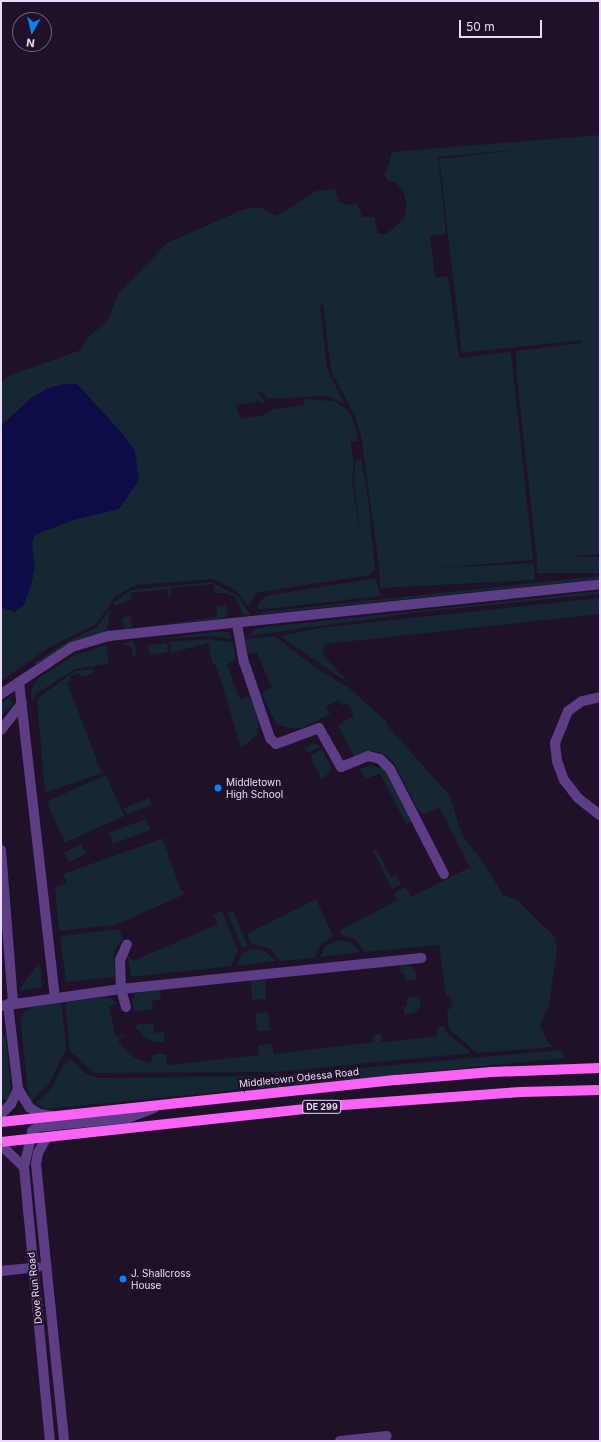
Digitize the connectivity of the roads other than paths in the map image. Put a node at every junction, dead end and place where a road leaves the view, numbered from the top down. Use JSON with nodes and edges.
{"nodes":[{"id":1,"x":600,"y":584,"type":"edge"},
{"id":2,"x":237,"y":624,"type":"junction"},
{"id":3,"x":20,"y":682,"type":"junction"},
{"id":4,"x":1,"y":694,"type":"edge"},
{"id":5,"x":600,"y":697,"type":"edge"},
{"id":6,"x":22,"y":703,"type":"junction"},
{"id":7,"x":1,"y":730,"type":"edge"},
{"id":8,"x":600,"y":815,"type":"edge"},
{"id":9,"x":1,"y":850,"type":"edge"},
{"id":10,"x":444,"y":874,"type":"dead end"},
{"id":11,"x":127,"y":944,"type":"dead end"},
{"id":12,"x":421,"y":958,"type":"dead end"},
{"id":13,"x":121,"y":989,"type":"junction"},
{"id":14,"x":55,"y":998,"type":"junction"},
{"id":15,"x":8,"y":1004,"type":"edge"},
{"id":16,"x":126,"y":1007,"type":"dead end"},
{"id":17,"x":600,"y":1068,"type":"edge"},
{"id":18,"x":18,"y":1089,"type":"junction"},
{"id":19,"x":600,"y":1090,"type":"edge"},
{"id":20,"x":161,"y":1105,"type":"junction"},
{"id":21,"x":1,"y":1114,"type":"edge"},
{"id":22,"x":55,"y":1116,"type":"junction"},
{"id":23,"x":1,"y":1122,"type":"edge"},
{"id":24,"x":46,"y":1139,"type":"junction"},
{"id":25,"x":30,"y":1141,"type":"junction"},
{"id":26,"x":1,"y":1143,"type":"edge"},
{"id":27,"x":24,"y":1167,"type":"junction"},
{"id":28,"x":46,"y":1266,"type":"junction"},
{"id":29,"x":33,"y":1267,"type":"junction"},
{"id":30,"x":1,"y":1271,"type":"edge"},
{"id":31,"x":387,"y":1436,"type":"dead end"},
{"id":32,"x":50,"y":1441,"type":"edge"},
{"id":33,"x":64,"y":1441,"type":"edge"},
{"id":34,"x":340,"y":1441,"type":"edge"}],
"edges":[{"from":1,"to":2,"type":"street"},
{"from":2,"to":3,"type":"street"},
{"from":2,"to":10,"type":"street"},
{"from":3,"to":4,"type":"street"},
{"from":3,"to":6,"type":"street"},
{"from":5,"to":8,"type":"street"},
{"from":6,"to":7,"type":"street"},
{"from":6,"to":14,"type":"street"},
{"from":9,"to":15,"type":"street"},
{"from":11,"to":13,"type":"street"},
{"from":12,"to":13,"type":"street"},
{"from":13,"to":14,"type":"street"},
{"from":13,"to":16,"type":"street"},
{"from":14,"to":15,"type":"street"},
{"from":15,"to":18,"type":"street"},
{"from":17,"to":20,"type":"main road","name":"Middletown Odessa Road","number":"DE 299"},
{"from":18,"to":21,"type":"street"},
{"from":18,"to":22,"type":"street"},
{"from":19,"to":24,"type":"main road","number":"DE 299"},
{"from":20,"to":22,"type":"main road","name":"Middletown Odessa Road","number":"DE 299"},
{"from":20,"to":25,"type":"street"},
{"from":22,"to":23,"type":"main road","name":"Middletown Odessa Road","number":"DE 299"},
{"from":24,"to":25,"type":"main road","number":"DE 299"},
{"from":24,"to":28,"type":"street","name":"Dove Run Road"},
{"from":25,"to":26,"type":"main road","number":"DE 299"},
{"from":25,"to":27,"type":"street","name":"Dove Run Road"},
{"from":26,"to":27,"type":"street"},
{"from":27,"to":29,"type":"street","name":"Dove Run Road"},
{"from":28,"to":29,"type":"street"},
{"from":28,"to":33,"type":"street","name":"Dove Run Road"},
{"from":29,"to":30,"type":"street"},
{"from":29,"to":32,"type":"street","name":"Dove Run Road"},
{"from":31,"to":34,"type":"street"}]}
